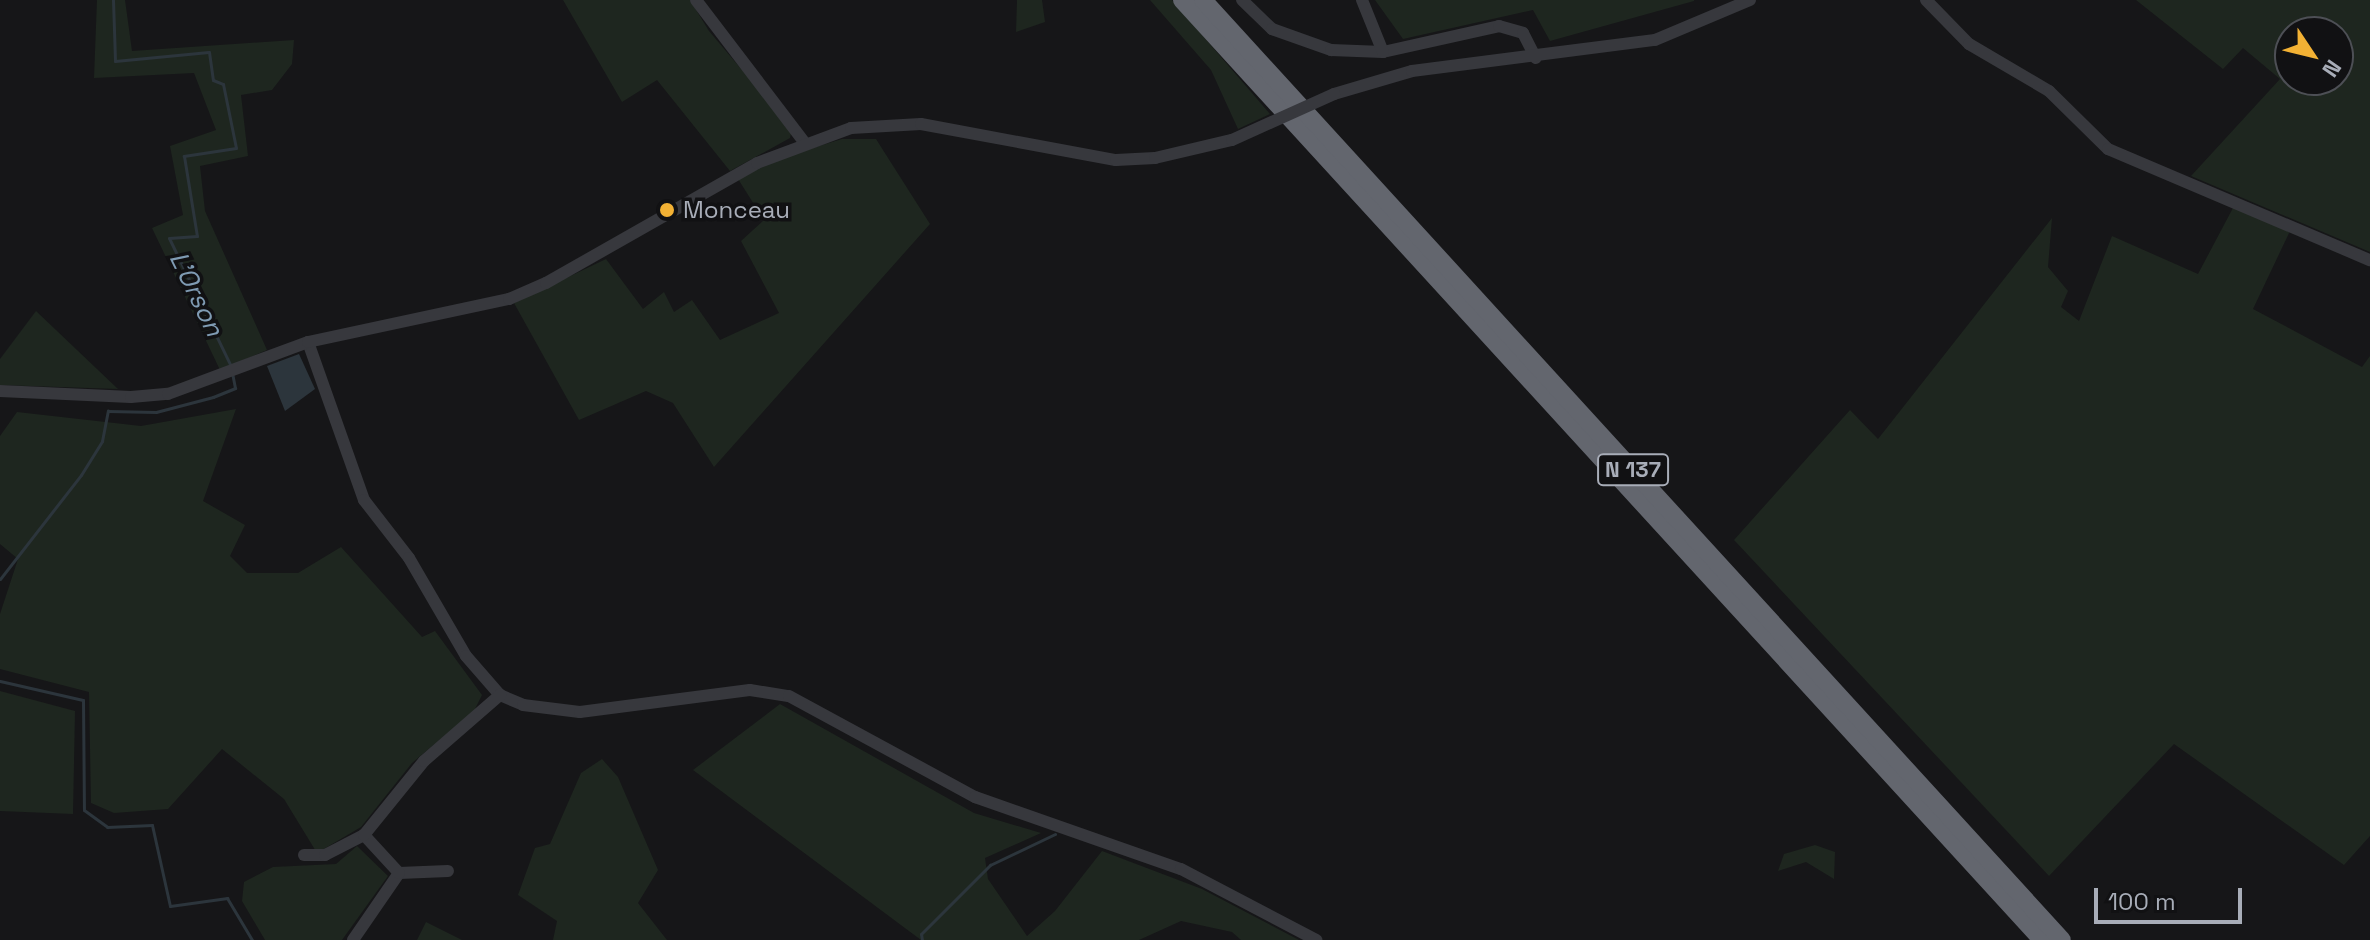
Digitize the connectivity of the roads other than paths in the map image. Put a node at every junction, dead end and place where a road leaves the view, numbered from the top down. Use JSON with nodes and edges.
{"nodes":[{"id":1,"x":696,"y":0,"type":"edge"},
{"id":2,"x":1182,"y":0,"type":"edge"},
{"id":3,"x":1203,"y":0,"type":"edge"},
{"id":4,"x":1242,"y":0,"type":"edge"},
{"id":5,"x":1362,"y":0,"type":"edge"},
{"id":6,"x":1750,"y":0,"type":"edge"},
{"id":7,"x":1926,"y":0,"type":"edge"},
{"id":8,"x":1383,"y":52,"type":"junction"},
{"id":9,"x":1536,"y":58,"type":"junction"},
{"id":10,"x":804,"y":142,"type":"junction"},
{"id":11,"x":2370,"y":260,"type":"edge"},
{"id":12,"x":308,"y":342,"type":"junction"},
{"id":13,"x":0,"y":391,"type":"edge"},
{"id":14,"x":500,"y":695,"type":"junction"},
{"id":15,"x":364,"y":835,"type":"junction"},
{"id":16,"x":304,"y":855,"type":"dead end"},
{"id":17,"x":448,"y":871,"type":"dead end"},
{"id":18,"x":399,"y":873,"type":"junction"},
{"id":19,"x":353,"y":940,"type":"edge"},
{"id":20,"x":1316,"y":940,"type":"edge"},
{"id":21,"x":2042,"y":940,"type":"edge"},
{"id":22,"x":2062,"y":940,"type":"edge"}],
"edges":[{"from":1,"to":10,"type":"street"},
{"from":2,"to":21,"type":"highway","number":"N 137"},
{"from":3,"to":22,"type":"highway","number":"N 137"},
{"from":4,"to":8,"type":"street"},
{"from":5,"to":8,"type":"street"},
{"from":6,"to":9,"type":"street"},
{"from":7,"to":11,"type":"street"},
{"from":8,"to":9,"type":"street"},
{"from":9,"to":10,"type":"street","bridge":true},
{"from":10,"to":12,"type":"street"},
{"from":12,"to":13,"type":"street"},
{"from":12,"to":14,"type":"street"},
{"from":14,"to":15,"type":"street"},
{"from":14,"to":20,"type":"street"},
{"from":15,"to":16,"type":"street"},
{"from":15,"to":18,"type":"street"},
{"from":17,"to":18,"type":"street"},
{"from":18,"to":19,"type":"street"}]}
